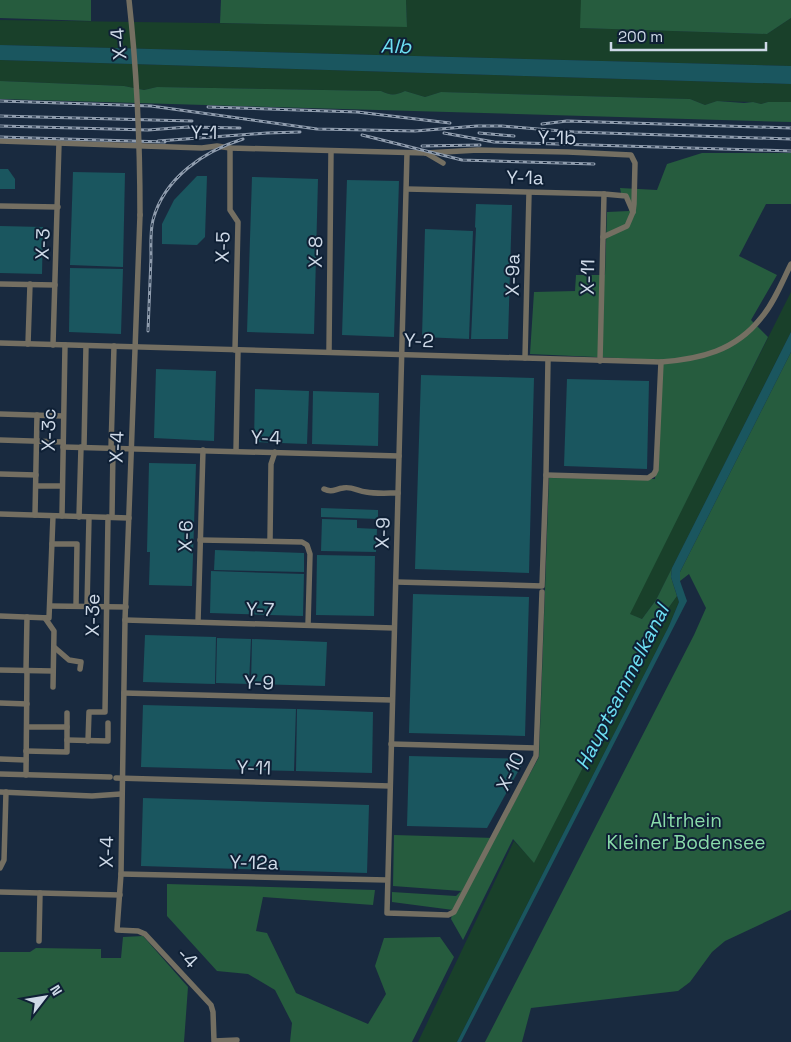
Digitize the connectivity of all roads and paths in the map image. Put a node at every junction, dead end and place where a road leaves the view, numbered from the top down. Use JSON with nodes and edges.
{"nodes":[{"id":1,"x":129,"y":0,"type":"edge"},
{"id":2,"x":0,"y":141,"type":"edge"},
{"id":3,"x":60,"y":143,"type":"junction"},
{"id":4,"x":230,"y":148,"type":"junction"},
{"id":5,"x":331,"y":152,"type":"junction"},
{"id":6,"x":407,"y":153,"type":"junction"},
{"id":7,"x":426,"y":154,"type":"junction"},
{"id":8,"x":443,"y":163,"type":"dead end"},
{"id":9,"x":407,"y":189,"type":"junction"},
{"id":10,"x":529,"y":193,"type":"junction"},
{"id":11,"x":604,"y":194,"type":"junction"},
{"id":12,"x":0,"y":206,"type":"edge"},
{"id":13,"x":58,"y":207,"type":"junction"},
{"id":14,"x":633,"y":212,"type":"junction"},
{"id":15,"x":603,"y":237,"type":"junction"},
{"id":16,"x":791,"y":264,"type":"edge"},
{"id":17,"x":0,"y":284,"type":"edge"},
{"id":18,"x":30,"y":284,"type":"junction"},
{"id":19,"x":55,"y":285,"type":"junction"},
{"id":20,"x":0,"y":343,"type":"edge"},
{"id":21,"x":28,"y":344,"type":"junction"},
{"id":22,"x":53,"y":345,"type":"junction"},
{"id":23,"x":65,"y":345,"type":"junction"},
{"id":24,"x":86,"y":346,"type":"junction"},
{"id":25,"x":114,"y":346,"type":"junction"},
{"id":26,"x":135,"y":347,"type":"junction"},
{"id":27,"x":236,"y":350,"type":"junction"},
{"id":28,"x":329,"y":352,"type":"junction"},
{"id":29,"x":402,"y":355,"type":"junction"},
{"id":30,"x":525,"y":358,"type":"junction"},
{"id":31,"x":548,"y":359,"type":"junction"},
{"id":32,"x":600,"y":360,"type":"junction"},
{"id":33,"x":661,"y":362,"type":"junction"},
{"id":34,"x":0,"y":414,"type":"edge"},
{"id":35,"x":37,"y":415,"type":"junction"},
{"id":36,"x":64,"y":416,"type":"junction"},
{"id":37,"x":0,"y":440,"type":"edge"},
{"id":38,"x":37,"y":441,"type":"junction"},
{"id":39,"x":63,"y":444,"type":"junction"},
{"id":40,"x":82,"y":447,"type":"junction"},
{"id":41,"x":112,"y":448,"type":"junction"},
{"id":42,"x":131,"y":448,"type":"junction"},
{"id":43,"x":202,"y":450,"type":"junction"},
{"id":44,"x":236,"y":451,"type":"junction"},
{"id":45,"x":275,"y":452,"type":"junction"},
{"id":46,"x":399,"y":456,"type":"junction"},
{"id":47,"x":0,"y":474,"type":"edge"},
{"id":48,"x":36,"y":475,"type":"junction"},
{"id":49,"x":546,"y":476,"type":"junction"},
{"id":50,"x":36,"y":486,"type":"junction"},
{"id":51,"x":62,"y":486,"type":"junction"},
{"id":52,"x":324,"y":489,"type":"dead end"},
{"id":53,"x":398,"y":493,"type":"junction"},
{"id":54,"x":0,"y":514,"type":"edge"},
{"id":55,"x":35,"y":515,"type":"junction"},
{"id":56,"x":53,"y":516,"type":"junction"},
{"id":57,"x":62,"y":516,"type":"junction"},
{"id":58,"x":79,"y":516,"type":"junction"},
{"id":59,"x":89,"y":517,"type":"junction"},
{"id":60,"x":110,"y":517,"type":"junction"},
{"id":61,"x":129,"y":518,"type":"junction"},
{"id":62,"x":200,"y":540,"type":"junction"},
{"id":63,"x":270,"y":542,"type":"junction"},
{"id":64,"x":52,"y":544,"type":"junction"},
{"id":65,"x":396,"y":582,"type":"junction"},
{"id":66,"x":542,"y":589,"type":"junction"},
{"id":67,"x":50,"y":606,"type":"junction"},
{"id":68,"x":76,"y":606,"type":"junction"},
{"id":69,"x":87,"y":606,"type":"junction"},
{"id":70,"x":107,"y":607,"type":"junction"},
{"id":71,"x":126,"y":607,"type":"junction"},
{"id":72,"x":0,"y":616,"type":"edge"},
{"id":73,"x":27,"y":617,"type":"junction"},
{"id":74,"x":47,"y":618,"type":"junction"},
{"id":75,"x":125,"y":620,"type":"junction"},
{"id":76,"x":198,"y":622,"type":"junction"},
{"id":77,"x":308,"y":625,"type":"junction"},
{"id":78,"x":394,"y":628,"type":"junction"},
{"id":79,"x":54,"y":647,"type":"junction"},
{"id":80,"x":80,"y":669,"type":"dead end"},
{"id":81,"x":0,"y":670,"type":"edge"},
{"id":82,"x":27,"y":671,"type":"junction"},
{"id":83,"x":53,"y":671,"type":"junction"},
{"id":84,"x":53,"y":687,"type":"dead end"},
{"id":85,"x":124,"y":693,"type":"junction"},
{"id":86,"x":392,"y":700,"type":"junction"},
{"id":87,"x":0,"y":703,"type":"edge"},
{"id":88,"x":27,"y":704,"type":"junction"},
{"id":89,"x":67,"y":713,"type":"dead end"},
{"id":90,"x":108,"y":722,"type":"dead end"},
{"id":91,"x":27,"y":727,"type":"junction"},
{"id":92,"x":67,"y":727,"type":"junction"},
{"id":93,"x":67,"y":740,"type":"junction"},
{"id":94,"x":88,"y":740,"type":"junction"},
{"id":95,"x":391,"y":744,"type":"junction"},
{"id":96,"x":536,"y":748,"type":"junction"},
{"id":97,"x":26,"y":751,"type":"junction"},
{"id":98,"x":0,"y":759,"type":"edge"},
{"id":99,"x":26,"y":760,"type":"junction"},
{"id":100,"x":0,"y":774,"type":"edge"},
{"id":101,"x":26,"y":775,"type":"junction"},
{"id":102,"x":116,"y":778,"type":"junction"},
{"id":103,"x":390,"y":786,"type":"junction"},
{"id":104,"x":3,"y":792,"type":"edge"},
{"id":105,"x":121,"y":794,"type":"junction"},
{"id":106,"x":2,"y":836,"type":"edge"},
{"id":107,"x":0,"y":868,"type":"edge"},
{"id":108,"x":121,"y":874,"type":"junction"},
{"id":109,"x":388,"y":880,"type":"junction"},
{"id":110,"x":0,"y":892,"type":"edge"},
{"id":111,"x":40,"y":893,"type":"junction"},
{"id":112,"x":120,"y":895,"type":"junction"},
{"id":113,"x":387,"y":913,"type":"joint"},
{"id":114,"x":39,"y":940,"type":"dead end"},
{"id":115,"x":237,"y":1040,"type":"dead end"}],
"edges":[{"from":1,"to":26,"type":"street","name":"X-4","bridge":true},
{"from":2,"to":3,"type":"street","name":"Y-1"},
{"from":3,"to":4,"type":"street","name":"Y-1"},
{"from":3,"to":13,"type":"street","name":"X-3"},
{"from":4,"to":5,"type":"street","name":"Y-1"},
{"from":4,"to":27,"type":"street","name":"X-5"},
{"from":5,"to":6,"type":"street","name":"Y-1"},
{"from":5,"to":28,"type":"street","name":"X-8"},
{"from":6,"to":7,"type":"street","name":"Y-1b"},
{"from":6,"to":9,"type":"street","name":"X-9"},
{"from":7,"to":8,"type":"street","name":"Y-1b"},
{"from":7,"to":14,"type":"street","name":"Y-1b"},
{"from":9,"to":10,"type":"street","name":"Y-1a"},
{"from":9,"to":29,"type":"street","name":"X-9"},
{"from":10,"to":11,"type":"street","name":"Y-1a"},
{"from":10,"to":30,"type":"street","name":"X-9a"},
{"from":11,"to":14,"type":"street","name":"Y-1a"},
{"from":11,"to":15,"type":"street","name":"X-11"},
{"from":12,"to":13,"type":"street"},
{"from":13,"to":19,"type":"street","name":"X-3"},
{"from":14,"to":15,"type":"street"},
{"from":15,"to":32,"type":"street","name":"X-11"},
{"from":16,"to":33,"type":"street","name":"Y-2"},
{"from":17,"to":18,"type":"street"},
{"from":18,"to":19,"type":"street"},
{"from":18,"to":21,"type":"street"},
{"from":19,"to":22,"type":"street","name":"X-3"},
{"from":20,"to":21,"type":"street","name":"Y-2"},
{"from":21,"to":22,"type":"street","name":"Y-2"},
{"from":22,"to":23,"type":"street","name":"Y-2"},
{"from":23,"to":24,"type":"street","name":"Y-2"},
{"from":23,"to":36,"type":"street","name":"X-3c"},
{"from":24,"to":25,"type":"street","name":"Y-2"},
{"from":24,"to":40,"type":"street"},
{"from":25,"to":26,"type":"street","name":"Y-2"},
{"from":25,"to":41,"type":"street","name":"X-3e"},
{"from":26,"to":27,"type":"street","name":"Y-2"},
{"from":26,"to":42,"type":"street","name":"X-4"},
{"from":27,"to":28,"type":"street","name":"Y-2"},
{"from":27,"to":44,"type":"street","name":"X-5"},
{"from":28,"to":29,"type":"street","name":"Y-2"},
{"from":29,"to":30,"type":"street","name":"Y-2"},
{"from":29,"to":46,"type":"street","name":"X-9"},
{"from":30,"to":31,"type":"street","name":"Y-2"},
{"from":31,"to":32,"type":"street","name":"Y-2"},
{"from":31,"to":49,"type":"street","name":"X-10"},
{"from":32,"to":33,"type":"street","name":"Y-2"},
{"from":33,"to":49,"type":"street"},
{"from":34,"to":35,"type":"street"},
{"from":35,"to":36,"type":"street"},
{"from":35,"to":38,"type":"street"},
{"from":36,"to":39,"type":"street","name":"X-3c"},
{"from":37,"to":38,"type":"street","name":"Y-4"},
{"from":38,"to":39,"type":"street","name":"Y-4"},
{"from":38,"to":48,"type":"street"},
{"from":39,"to":40,"type":"street","name":"Y-4"},
{"from":39,"to":51,"type":"street","name":"X-3c"},
{"from":40,"to":41,"type":"street","name":"Y-4"},
{"from":40,"to":58,"type":"street"},
{"from":41,"to":42,"type":"street","name":"Y-4"},
{"from":41,"to":60,"type":"street","name":"X-3e"},
{"from":42,"to":43,"type":"street","name":"Y-4"},
{"from":42,"to":61,"type":"street","name":"X-4"},
{"from":43,"to":44,"type":"street","name":"Y-4"},
{"from":43,"to":62,"type":"street","name":"X-6"},
{"from":44,"to":45,"type":"street","name":"Y-4"},
{"from":45,"to":46,"type":"street","name":"Y-4"},
{"from":45,"to":63,"type":"street"},
{"from":46,"to":53,"type":"street","name":"X-9"},
{"from":47,"to":48,"type":"street"},
{"from":48,"to":50,"type":"street"},
{"from":49,"to":66,"type":"street","name":"X-10"},
{"from":50,"to":51,"type":"street"},
{"from":50,"to":55,"type":"street"},
{"from":51,"to":57,"type":"street","name":"X-3c"},
{"from":52,"to":53,"type":"street"},
{"from":53,"to":65,"type":"street","name":"X-9"},
{"from":54,"to":55,"type":"street"},
{"from":55,"to":56,"type":"street"},
{"from":56,"to":57,"type":"street"},
{"from":56,"to":64,"type":"street"},
{"from":57,"to":58,"type":"street"},
{"from":58,"to":59,"type":"street"},
{"from":59,"to":60,"type":"street"},
{"from":59,"to":69,"type":"street"},
{"from":60,"to":61,"type":"street"},
{"from":60,"to":70,"type":"street","name":"X-3e"},
{"from":61,"to":71,"type":"street","name":"X-4"},
{"from":62,"to":63,"type":"street"},
{"from":62,"to":76,"type":"street","name":"X-6"},
{"from":63,"to":77,"type":"street"},
{"from":64,"to":67,"type":"street"},
{"from":64,"to":68,"type":"street"},
{"from":65,"to":66,"type":"street"},
{"from":65,"to":78,"type":"street","name":"X-9"},
{"from":66,"to":96,"type":"street","name":"X-10"},
{"from":67,"to":68,"type":"street"},
{"from":67,"to":74,"type":"street"},
{"from":68,"to":69,"type":"street"},
{"from":69,"to":70,"type":"street"},
{"from":70,"to":71,"type":"street"},
{"from":70,"to":94,"type":"street","name":"X-3e"},
{"from":71,"to":75,"type":"street","name":"X-4"},
{"from":72,"to":73,"type":"street"},
{"from":73,"to":74,"type":"street"},
{"from":73,"to":82,"type":"street"},
{"from":74,"to":79,"type":"street"},
{"from":75,"to":76,"type":"street","name":"Y-7"},
{"from":75,"to":85,"type":"street","name":"X-4"},
{"from":76,"to":77,"type":"street","name":"Y-7"},
{"from":77,"to":78,"type":"street","name":"Y-7"},
{"from":78,"to":86,"type":"street","name":"X-9"},
{"from":79,"to":80,"type":"street"},
{"from":79,"to":83,"type":"street"},
{"from":81,"to":82,"type":"street"},
{"from":82,"to":83,"type":"street"},
{"from":82,"to":88,"type":"street"},
{"from":83,"to":84,"type":"street"},
{"from":85,"to":86,"type":"street","name":"Y-9"},
{"from":85,"to":102,"type":"street","name":"X-4"},
{"from":86,"to":95,"type":"street","name":"X-9"},
{"from":87,"to":88,"type":"street"},
{"from":88,"to":91,"type":"street"},
{"from":89,"to":92,"type":"street"},
{"from":90,"to":94,"type":"street"},
{"from":91,"to":92,"type":"street"},
{"from":91,"to":97,"type":"street"},
{"from":92,"to":93,"type":"street"},
{"from":93,"to":94,"type":"street"},
{"from":93,"to":97,"type":"street"},
{"from":95,"to":96,"type":"street"},
{"from":95,"to":103,"type":"street","name":"X-9"},
{"from":96,"to":113,"type":"street","name":"X-10"},
{"from":97,"to":99,"type":"street"},
{"from":98,"to":99,"type":"street"},
{"from":99,"to":101,"type":"street"},
{"from":100,"to":101,"type":"street","name":"Y-11"},
{"from":101,"to":102,"type":"street","name":"Y-11"},
{"from":102,"to":103,"type":"street","name":"Y-11"},
{"from":102,"to":105,"type":"street","name":"X-4"},
{"from":103,"to":109,"type":"street","name":"X-9"},
{"from":104,"to":105,"type":"street"},
{"from":104,"to":106,"type":"street"},
{"from":105,"to":108,"type":"street","name":"X-4"},
{"from":106,"to":107,"type":"street"},
{"from":108,"to":109,"type":"street","name":"Y-12a"},
{"from":108,"to":112,"type":"street","name":"X-4"},
{"from":109,"to":113,"type":"street","name":"X-9"},
{"from":110,"to":111,"type":"street"},
{"from":111,"to":112,"type":"street"},
{"from":111,"to":114,"type":"street"},
{"from":112,"to":115,"type":"street","name":"-4"}]}
